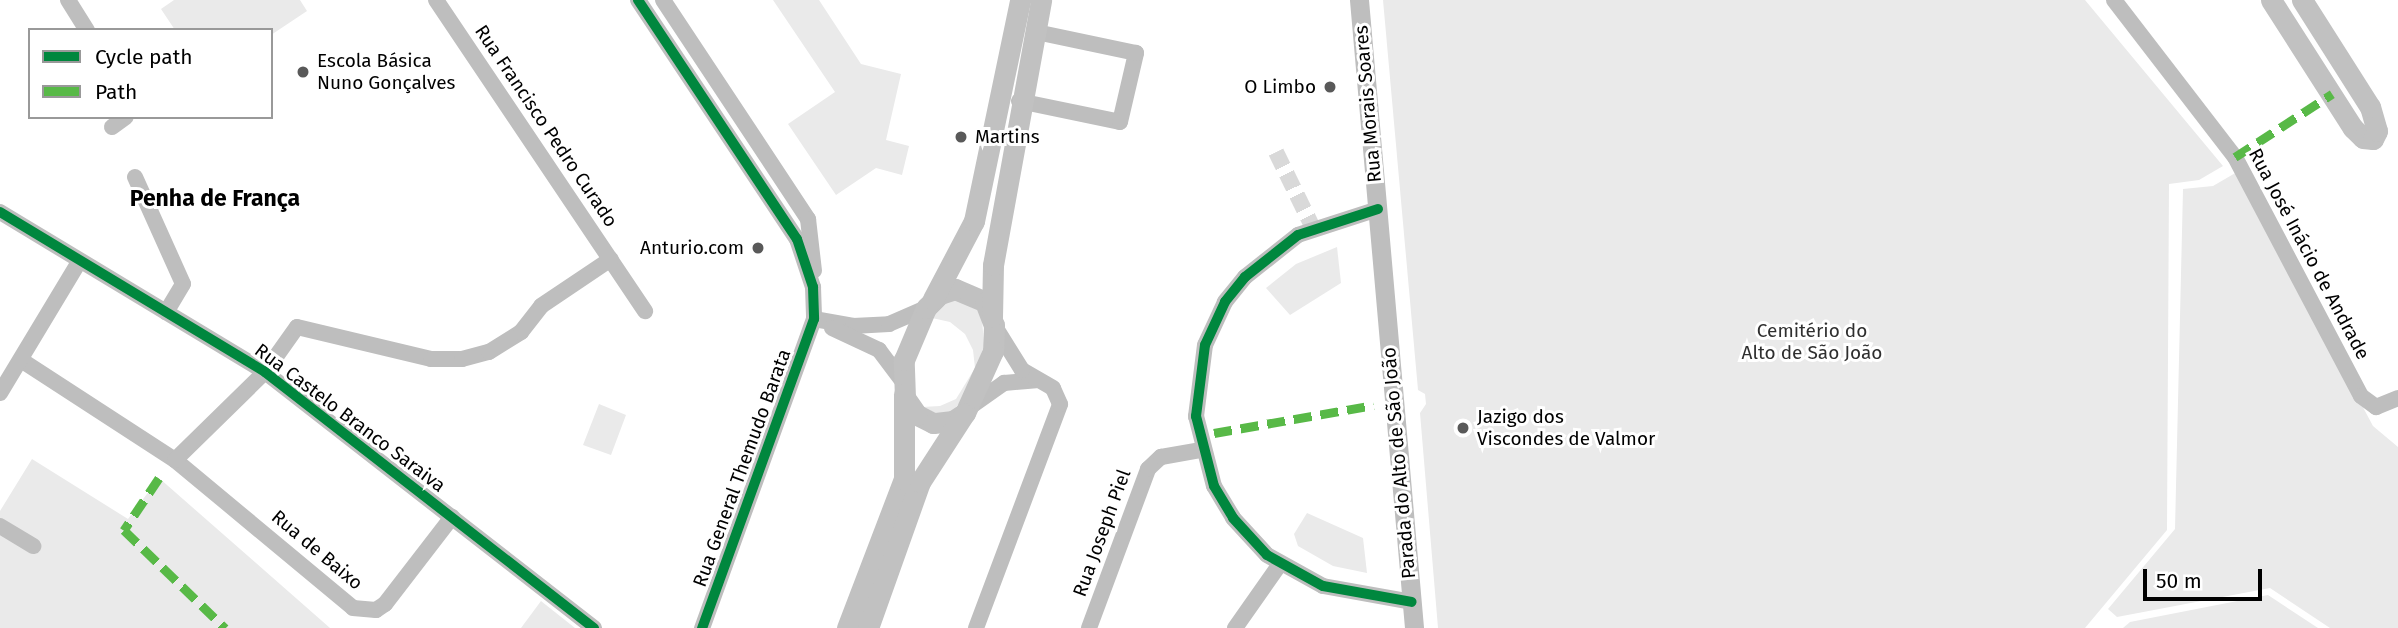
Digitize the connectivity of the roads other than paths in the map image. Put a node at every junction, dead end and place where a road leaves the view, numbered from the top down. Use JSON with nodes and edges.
{"nodes":[{"id":1,"x":68,"y":0,"type":"edge"},
{"id":2,"x":436,"y":0,"type":"edge"},
{"id":3,"x":638,"y":0,"type":"edge"},
{"id":4,"x":663,"y":0,"type":"edge"},
{"id":5,"x":1020,"y":0,"type":"edge"},
{"id":6,"x":1041,"y":0,"type":"edge"},
{"id":7,"x":1359,"y":0,"type":"edge"},
{"id":8,"x":2114,"y":0,"type":"edge"},
{"id":9,"x":2271,"y":0,"type":"edge"},
{"id":10,"x":2302,"y":0,"type":"edge"},
{"id":11,"x":86,"y":28,"type":"edge"},
{"id":12,"x":1026,"y":30,"type":"junction"},
{"id":13,"x":1011,"y":98,"type":"junction"},
{"id":14,"x":738,"y":112,"type":"junction"},
{"id":15,"x":720,"y":124,"type":"junction"},
{"id":16,"x":135,"y":177,"type":"dead end"},
{"id":17,"x":1378,"y":209,"type":"junction"},
{"id":18,"x":0,"y":212,"type":"edge"},
{"id":19,"x":611,"y":259,"type":"junction"},
{"id":20,"x":79,"y":262,"type":"junction"},
{"id":21,"x":813,"y":287,"type":"junction"},
{"id":22,"x":930,"y":304,"type":"junction"},
{"id":23,"x":645,"y":311,"type":"dead end"},
{"id":24,"x":166,"y":312,"type":"junction"},
{"id":25,"x":814,"y":319,"type":"junction"},
{"id":26,"x":993,"y":321,"type":"junction"},
{"id":27,"x":21,"y":360,"type":"junction"},
{"id":28,"x":265,"y":372,"type":"junction"},
{"id":29,"x":1036,"y":380,"type":"junction"},
{"id":30,"x":904,"y":386,"type":"junction"},
{"id":31,"x":0,"y":393,"type":"edge"},
{"id":32,"x":2398,"y":398,"type":"edge"},
{"id":33,"x":967,"y":410,"type":"junction"},
{"id":34,"x":1201,"y":450,"type":"junction"},
{"id":35,"x":176,"y":460,"type":"junction"},
{"id":36,"x":452,"y":517,"type":"junction"},
{"id":37,"x":0,"y":526,"type":"edge"},
{"id":38,"x":33,"y":546,"type":"dead end"},
{"id":39,"x":1280,"y":564,"type":"junction"},
{"id":40,"x":1412,"y":602,"type":"junction"},
{"id":41,"x":594,"y":628,"type":"edge"},
{"id":42,"x":702,"y":628,"type":"edge"},
{"id":43,"x":847,"y":628,"type":"edge"},
{"id":44,"x":868,"y":628,"type":"edge"},
{"id":45,"x":976,"y":628,"type":"edge"},
{"id":46,"x":1089,"y":628,"type":"edge"},
{"id":47,"x":1235,"y":628,"type":"edge"},
{"id":48,"x":1414,"y":628,"type":"edge"}],
"edges":[{"from":1,"to":11,"type":"street"},
{"from":2,"to":19,"type":"street","name":"Rua Francisco Pedro Curado"},
{"from":3,"to":15,"type":"street"},
{"from":4,"to":14,"type":"street"},
{"from":5,"to":12,"type":"main road"},
{"from":6,"to":12,"type":"main road"},
{"from":7,"to":17,"type":"street","name":"Rua Morais Soares"},
{"from":8,"to":32,"type":"street","name":"Rua José Inácio de Andrade"},
{"from":9,"to":10,"type":"main road"},
{"from":12,"to":13,"type":"main road"},
{"from":12,"to":13,"type":"street"},
{"from":13,"to":22,"type":"main road"},
{"from":13,"to":26,"type":"main road"},
{"from":14,"to":15,"type":"street"},
{"from":14,"to":21,"type":"street"},
{"from":15,"to":21,"type":"street"},
{"from":16,"to":24,"type":"street"},
{"from":17,"to":34,"type":"street","name":"Parada do Alto de São João"},
{"from":17,"to":40,"type":"street","name":"Parada do Alto de São João"},
{"from":18,"to":20,"type":"street","name":"Rua Castelo Branco Saraiva"},
{"from":19,"to":23,"type":"street","name":"Rua Francisco Pedro Curado"},
{"from":19,"to":28,"type":"street"},
{"from":20,"to":24,"type":"street","name":"Rua Castelo Branco Saraiva"},
{"from":20,"to":27,"type":"street"},
{"from":21,"to":25,"type":"street"},
{"from":22,"to":25,"type":"street"},
{"from":22,"to":26,"type":"main road"},
{"from":22,"to":30,"type":"main road"},
{"from":24,"to":28,"type":"street","name":"Rua Castelo Branco Saraiva"},
{"from":25,"to":30,"type":"street"},
{"from":25,"to":42,"type":"street","name":"Rua General Themudo Barata"},
{"from":26,"to":29,"type":"street"},
{"from":26,"to":33,"type":"main road"},
{"from":27,"to":31,"type":"street"},
{"from":27,"to":35,"type":"street","name":"Rua de Baixo"},
{"from":28,"to":35,"type":"street"},
{"from":28,"to":36,"type":"street","name":"Rua Castelo Branco Saraiva"},
{"from":29,"to":33,"type":"street"},
{"from":29,"to":45,"type":"street"},
{"from":30,"to":33,"type":"main road"},
{"from":30,"to":43,"type":"main road"},
{"from":33,"to":44,"type":"main road"},
{"from":34,"to":39,"type":"street","name":"Parada do Alto de São João"},
{"from":34,"to":46,"type":"street","name":"Rua Joseph Piel"},
{"from":35,"to":36,"type":"street","name":"Rua de Baixo"},
{"from":36,"to":41,"type":"street","name":"Rua Castelo Branco Saraiva"},
{"from":37,"to":38,"type":"street"},
{"from":39,"to":40,"type":"street","name":"Parada do Alto de São João"},
{"from":39,"to":47,"type":"street"},
{"from":40,"to":48,"type":"street"}]}
